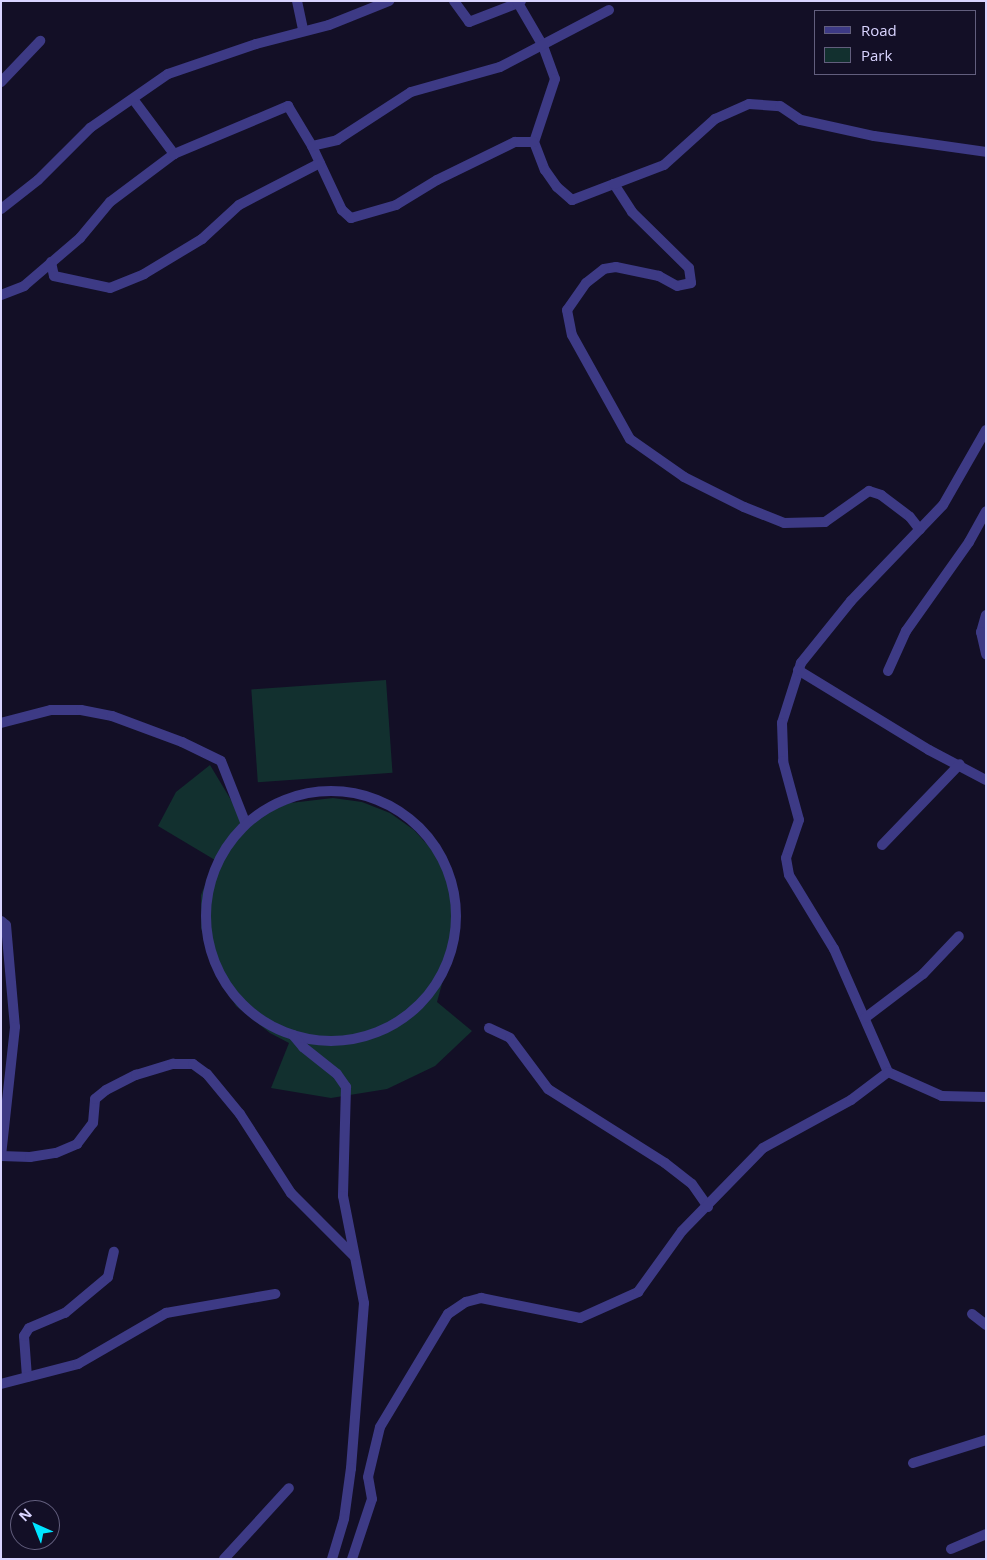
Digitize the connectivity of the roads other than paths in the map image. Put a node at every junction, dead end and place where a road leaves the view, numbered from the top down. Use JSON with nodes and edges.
{"nodes":[{"id":1,"x":297,"y":1,"type":"edge"},
{"id":2,"x":389,"y":1,"type":"edge"},
{"id":3,"x":454,"y":1,"type":"edge"},
{"id":4,"x":519,"y":2,"type":"edge"},
{"id":5,"x":609,"y":10,"type":"dead end"},
{"id":6,"x":303,"y":30,"type":"junction"},
{"id":7,"x":40,"y":41,"type":"dead end"},
{"id":8,"x":544,"y":46,"type":"junction"},
{"id":9,"x":1,"y":82,"type":"edge"},
{"id":10,"x":133,"y":100,"type":"junction"},
{"id":11,"x":534,"y":142,"type":"junction"},
{"id":12,"x":312,"y":146,"type":"junction"},
{"id":13,"x":986,"y":152,"type":"edge"},
{"id":14,"x":174,"y":154,"type":"junction"},
{"id":15,"x":320,"y":163,"type":"junction"},
{"id":16,"x":614,"y":184,"type":"junction"},
{"id":17,"x":1,"y":209,"type":"edge"},
{"id":18,"x":51,"y":262,"type":"junction"},
{"id":19,"x":1,"y":295,"type":"edge"},
{"id":20,"x":986,"y":430,"type":"edge"},
{"id":21,"x":986,"y":511,"type":"edge"},
{"id":22,"x":920,"y":530,"type":"junction"},
{"id":23,"x":986,"y":616,"type":"edge"},
{"id":24,"x":986,"y":654,"type":"edge"},
{"id":25,"x":798,"y":670,"type":"junction"},
{"id":26,"x":888,"y":671,"type":"dead end"},
{"id":27,"x":1,"y":723,"type":"edge"},
{"id":28,"x":960,"y":764,"type":"junction"},
{"id":29,"x":986,"y":780,"type":"edge"},
{"id":30,"x":245,"y":822,"type":"junction"},
{"id":31,"x":882,"y":846,"type":"dead end"},
{"id":32,"x":1,"y":921,"type":"edge"},
{"id":33,"x":959,"y":936,"type":"dead end"},
{"id":34,"x":865,"y":1018,"type":"junction"},
{"id":35,"x":489,"y":1028,"type":"dead end"},
{"id":36,"x":293,"y":1035,"type":"junction"},
{"id":37,"x":888,"y":1072,"type":"junction"},
{"id":38,"x":986,"y":1097,"type":"edge"},
{"id":39,"x":1,"y":1155,"type":"edge"},
{"id":40,"x":708,"y":1207,"type":"junction"},
{"id":41,"x":114,"y":1252,"type":"dead end"},
{"id":42,"x":355,"y":1257,"type":"junction"},
{"id":43,"x":275,"y":1294,"type":"dead end"},
{"id":44,"x":972,"y":1314,"type":"dead end"},
{"id":45,"x":986,"y":1325,"type":"edge"},
{"id":46,"x":27,"y":1377,"type":"junction"},
{"id":47,"x":1,"y":1384,"type":"edge"},
{"id":48,"x":986,"y":1440,"type":"edge"},
{"id":49,"x":913,"y":1463,"type":"dead end"},
{"id":50,"x":289,"y":1488,"type":"dead end"},
{"id":51,"x":986,"y":1534,"type":"edge"},
{"id":52,"x":951,"y":1549,"type":"dead end"},
{"id":53,"x":224,"y":1559,"type":"edge"},
{"id":54,"x":332,"y":1559,"type":"edge"},
{"id":55,"x":352,"y":1559,"type":"edge"}],
"edges":[{"from":1,"to":6,"type":"street"},
{"from":2,"to":6,"type":"street"},
{"from":3,"to":4,"type":"street"},
{"from":4,"to":8,"type":"street"},
{"from":5,"to":8,"type":"street"},
{"from":6,"to":10,"type":"street"},
{"from":7,"to":9,"type":"street"},
{"from":8,"to":11,"type":"street"},
{"from":8,"to":12,"type":"street"},
{"from":10,"to":14,"type":"street"},
{"from":10,"to":17,"type":"street"},
{"from":11,"to":15,"type":"street"},
{"from":11,"to":16,"type":"street"},
{"from":12,"to":14,"type":"street"},
{"from":12,"to":15,"type":"street"},
{"from":13,"to":16,"type":"street"},
{"from":14,"to":18,"type":"street"},
{"from":15,"to":18,"type":"street"},
{"from":16,"to":22,"type":"street"},
{"from":18,"to":19,"type":"street"},
{"from":20,"to":22,"type":"street"},
{"from":21,"to":26,"type":"street"},
{"from":22,"to":25,"type":"street"},
{"from":23,"to":24,"type":"street"},
{"from":25,"to":28,"type":"street"},
{"from":25,"to":34,"type":"street"},
{"from":27,"to":30,"type":"street"},
{"from":28,"to":29,"type":"street"},
{"from":28,"to":31,"type":"street"},
{"from":30,"to":36,"type":"street"},
{"from":30,"to":36,"type":"street"},
{"from":32,"to":39,"type":"street"},
{"from":33,"to":34,"type":"street"},
{"from":34,"to":37,"type":"street"},
{"from":35,"to":40,"type":"street"},
{"from":36,"to":42,"type":"street"},
{"from":37,"to":38,"type":"street"},
{"from":37,"to":40,"type":"street"},
{"from":39,"to":42,"type":"street"},
{"from":40,"to":55,"type":"street"},
{"from":41,"to":46,"type":"street"},
{"from":42,"to":54,"type":"street"},
{"from":43,"to":46,"type":"street"},
{"from":44,"to":45,"type":"street"},
{"from":46,"to":47,"type":"street"},
{"from":48,"to":49,"type":"street"},
{"from":50,"to":53,"type":"street"},
{"from":51,"to":52,"type":"street"}]}
